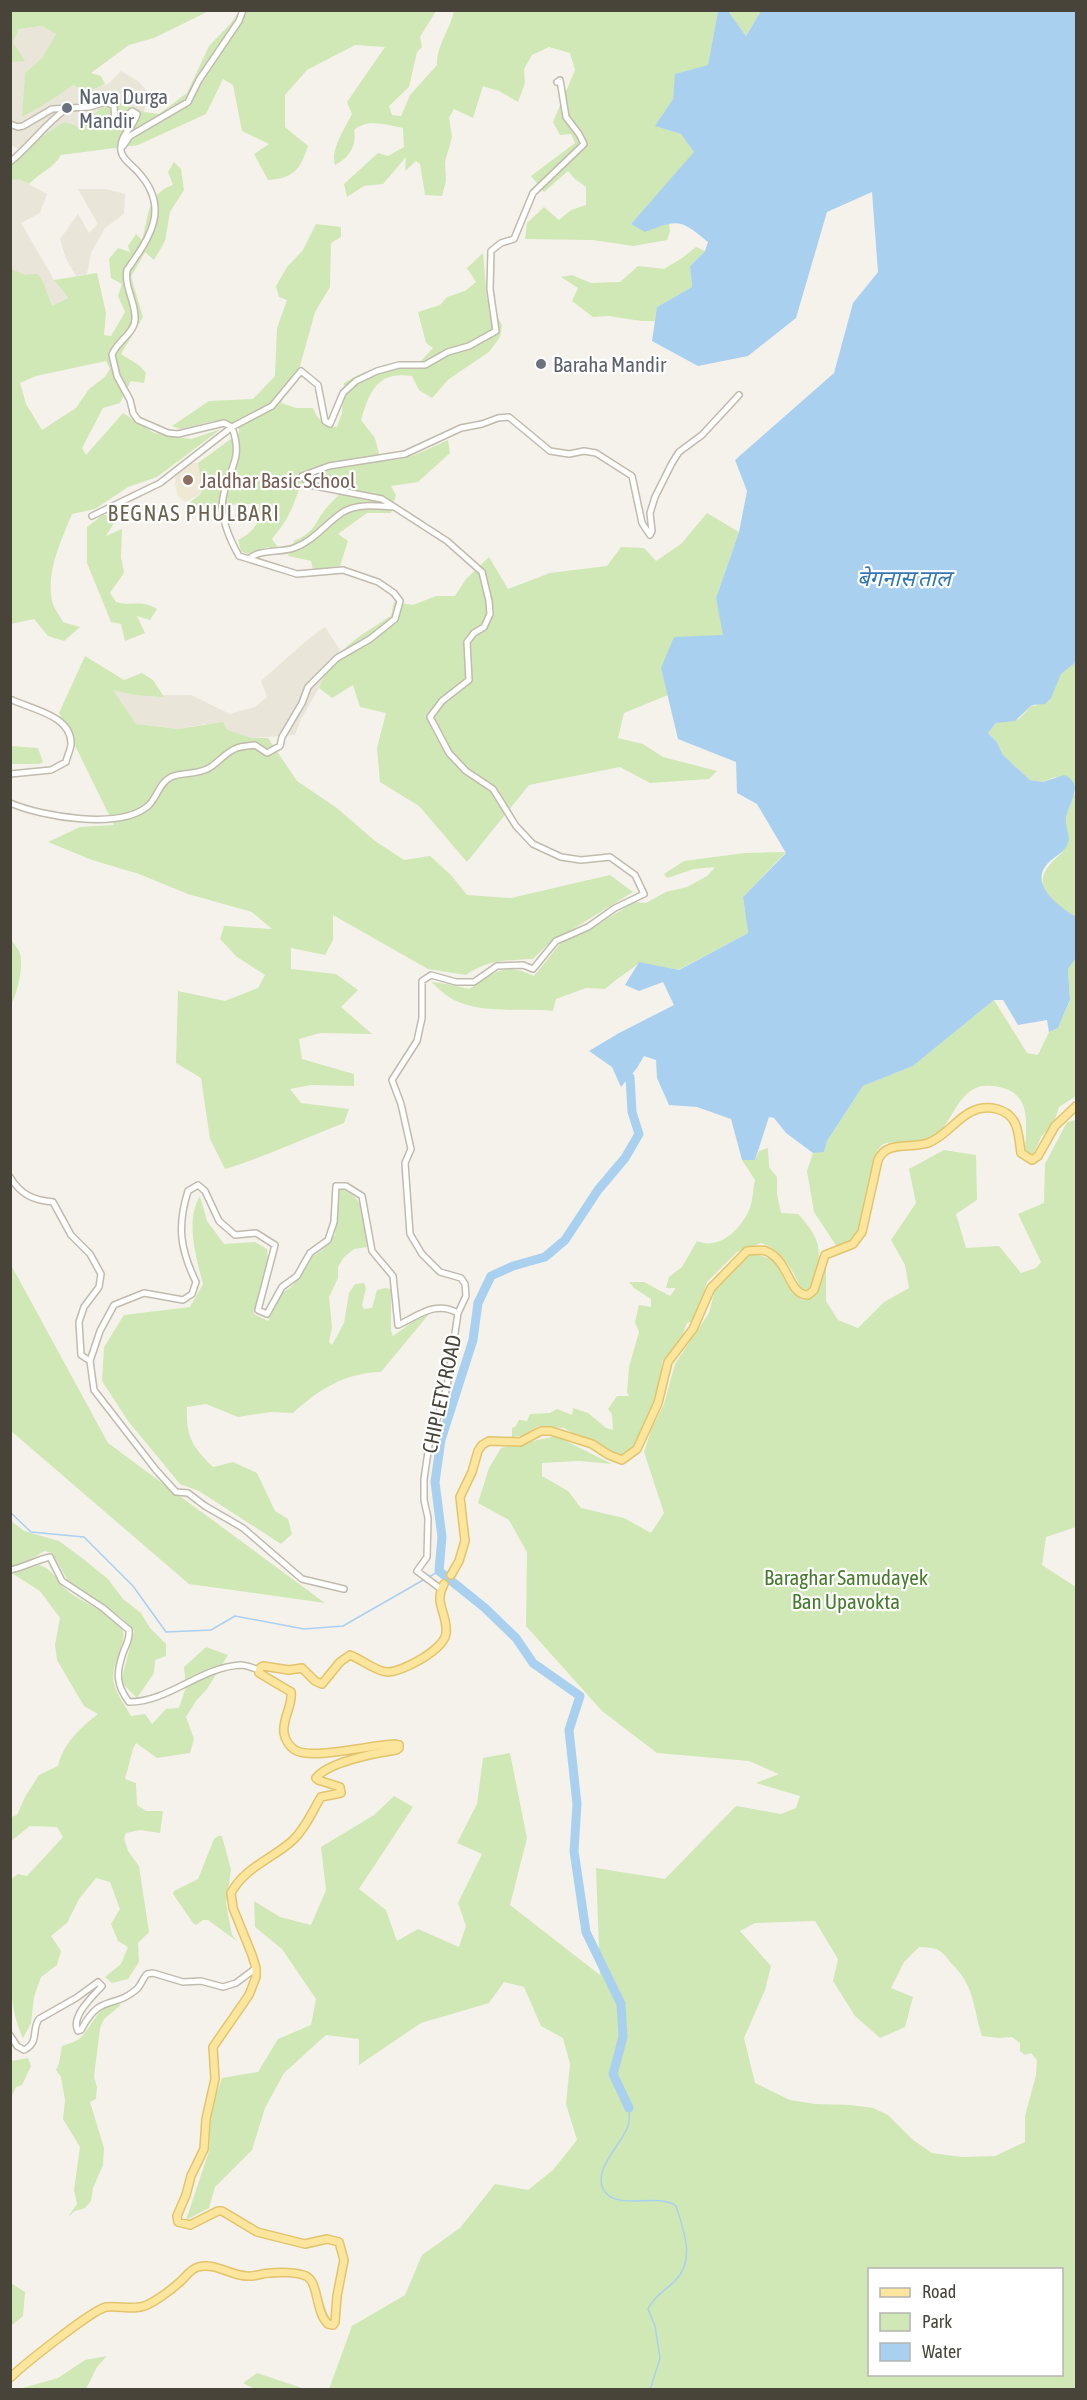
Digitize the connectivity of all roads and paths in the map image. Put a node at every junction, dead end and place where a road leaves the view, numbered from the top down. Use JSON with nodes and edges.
{"nodes":[{"id":1,"x":243,"y":10,"type":"edge"},
{"id":2,"x":557,"y":82,"type":"dead end"},
{"id":3,"x":66,"y":109,"type":"junction"},
{"id":4,"x":10,"y":123,"type":"edge"},
{"id":5,"x":122,"y":147,"type":"junction"},
{"id":6,"x":10,"y":162,"type":"edge"},
{"id":7,"x":739,"y":395,"type":"dead end"},
{"id":8,"x":232,"y":427,"type":"junction"},
{"id":9,"x":395,"y":507,"type":"junction"},
{"id":10,"x":92,"y":516,"type":"dead end"},
{"id":11,"x":249,"y":559,"type":"junction"},
{"id":12,"x":10,"y":699,"type":"edge"},
{"id":13,"x":10,"y":774,"type":"edge"},
{"id":14,"x":10,"y":803,"type":"edge"},
{"id":15,"x":1077,"y":1106,"type":"edge"},
{"id":16,"x":10,"y":1177,"type":"edge"},
{"id":17,"x":458,"y":1312,"type":"junction"},
{"id":18,"x":90,"y":1361,"type":"junction"},
{"id":19,"x":10,"y":1570,"type":"edge"},
{"id":20,"x":451,"y":1575,"type":"joint"},
{"id":21,"x":443,"y":1586,"type":"junction"},
{"id":22,"x":344,"y":1589,"type":"dead end"},
{"id":23,"x":259,"y":1670,"type":"junction"},
{"id":24,"x":256,"y":1968,"type":"junction"},
{"id":25,"x":10,"y":2035,"type":"edge"},
{"id":26,"x":10,"y":2378,"type":"edge"}],
"edges":[{"from":1,"to":5,"type":"street"},
{"from":2,"to":8,"type":"street"},
{"from":3,"to":4,"type":"street"},
{"from":3,"to":5,"type":"street"},
{"from":3,"to":6,"type":"street"},
{"from":5,"to":8,"type":"street"},
{"from":7,"to":9,"type":"street"},
{"from":8,"to":10,"type":"street"},
{"from":8,"to":11,"type":"street"},
{"from":9,"to":11,"type":"street"},
{"from":9,"to":17,"type":"street"},
{"from":11,"to":14,"type":"street"},
{"from":12,"to":13,"type":"street"},
{"from":15,"to":20,"type":"main road"},
{"from":16,"to":18,"type":"street"},
{"from":17,"to":18,"type":"street","name":"CHIPLETY ROAD"},
{"from":17,"to":21,"type":"street","name":"CHIPLETY ROAD"},
{"from":18,"to":22,"type":"street"},
{"from":19,"to":23,"type":"street"},
{"from":20,"to":21,"type":"street"},
{"from":21,"to":23,"type":"main road"},
{"from":23,"to":24,"type":"main road"},
{"from":24,"to":25,"type":"street"},
{"from":24,"to":26,"type":"main road"}]}
